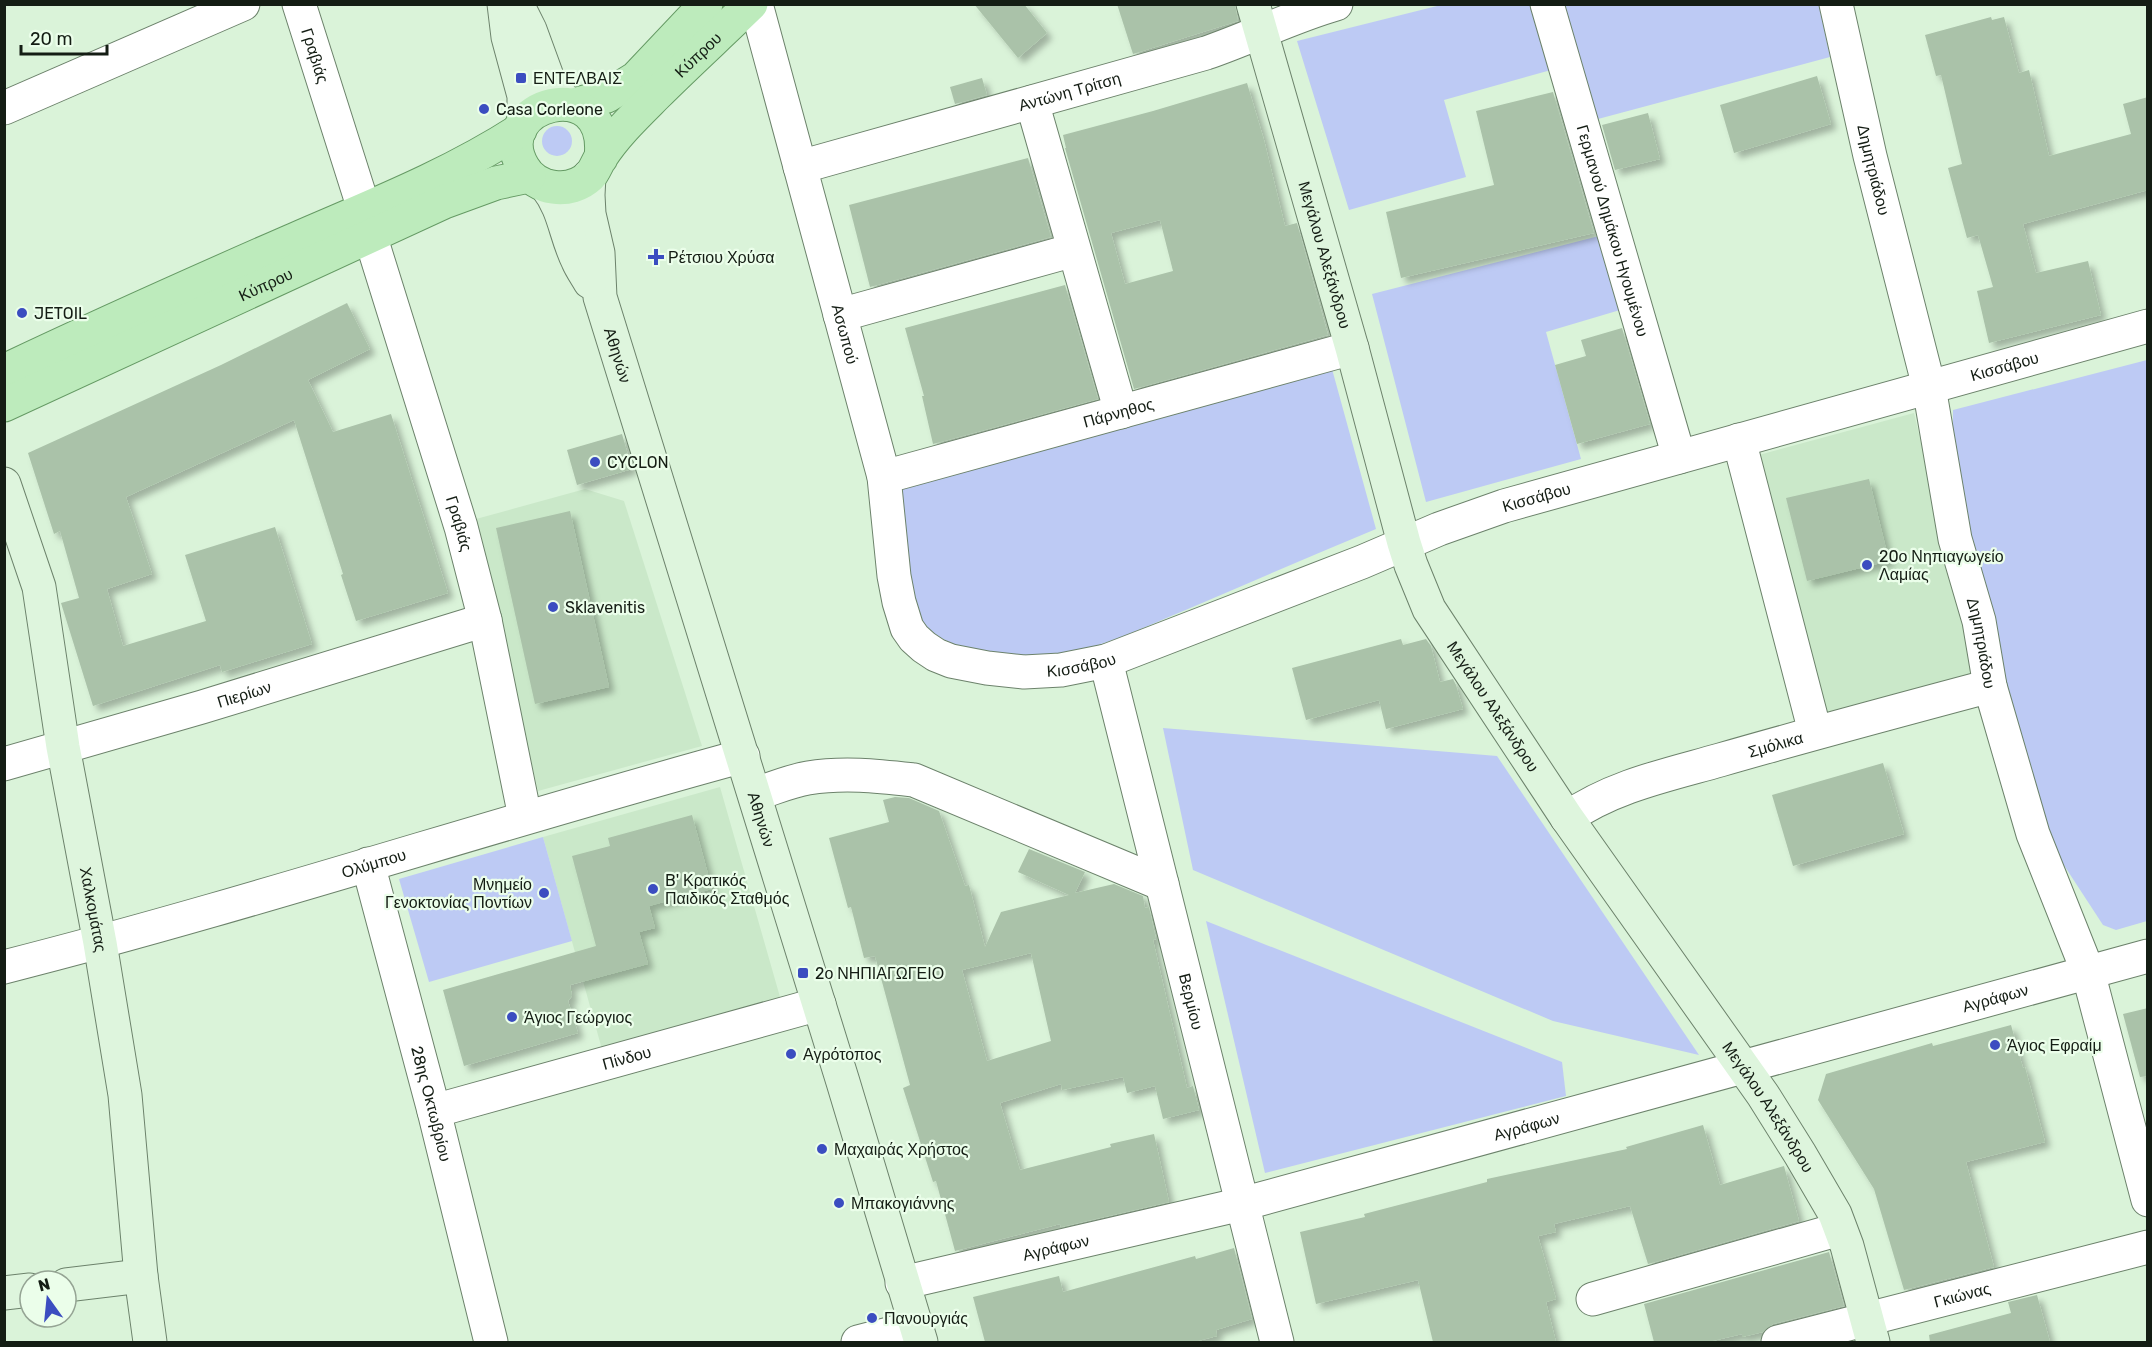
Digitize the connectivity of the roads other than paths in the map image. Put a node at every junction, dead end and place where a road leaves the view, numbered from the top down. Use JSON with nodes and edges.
{"nodes":[{"id":1,"x":243,"y":4,"type":"edge"},
{"id":2,"x":299,"y":4,"type":"edge"},
{"id":3,"x":504,"y":4,"type":"edge"},
{"id":4,"x":517,"y":4,"type":"edge"},
{"id":5,"x":706,"y":4,"type":"edge"},
{"id":6,"x":754,"y":4,"type":"edge"},
{"id":7,"x":1336,"y":4,"type":"edge"},
{"id":8,"x":1547,"y":4,"type":"edge"},
{"id":9,"x":1836,"y":4,"type":"edge"},
{"id":10,"x":1257,"y":18,"type":"edge"},
{"id":11,"x":1032,"y":102,"type":"junction"},
{"id":12,"x":571,"y":104,"type":"junction"},
{"id":13,"x":4,"y":108,"type":"edge"},
{"id":14,"x":522,"y":126,"type":"junction"},
{"id":15,"x":595,"y":167,"type":"junction"},
{"id":16,"x":800,"y":167,"type":"junction"},
{"id":17,"x":538,"y":181,"type":"junction"},
{"id":18,"x":367,"y":222,"type":"junction"},
{"id":19,"x":1074,"y":250,"type":"junction"},
{"id":20,"x":600,"y":297,"type":"junction"},
{"id":21,"x":840,"y":315,"type":"junction"},
{"id":22,"x":2148,"y":326,"type":"edge"},
{"id":23,"x":1352,"y":348,"type":"junction"},
{"id":24,"x":4,"y":371,"type":"edge"},
{"id":25,"x":1929,"y":387,"type":"junction"},
{"id":26,"x":4,"y":405,"type":"edge"},
{"id":27,"x":1121,"y":412,"type":"junction"},
{"id":28,"x":1738,"y":441,"type":"junction"},
{"id":29,"x":1679,"y":457,"type":"junction"},
{"id":30,"x":884,"y":477,"type":"junction"},
{"id":31,"x":4,"y":484,"type":"edge"},
{"id":32,"x":1404,"y":543,"type":"junction"},
{"id":33,"x":484,"y":620,"type":"junction"},
{"id":34,"x":936,"y":655,"type":"joint"},
{"id":35,"x":1107,"y":661,"type":"junction"},
{"id":36,"x":1990,"y":686,"type":"junction"},
{"id":37,"x":1815,"y":732,"type":"junction"},
{"id":38,"x":63,"y":747,"type":"junction"},
{"id":39,"x":743,"y":756,"type":"junction"},
{"id":40,"x":4,"y":764,"type":"edge"},
{"id":41,"x":755,"y":794,"type":"junction"},
{"id":42,"x":525,"y":817,"type":"junction"},
{"id":43,"x":1567,"y":818,"type":"junction"},
{"id":44,"x":368,"y":864,"type":"junction"},
{"id":45,"x":1162,"y":884,"type":"junction"},
{"id":46,"x":100,"y":943,"type":"junction"},
{"id":47,"x":2148,"y":956,"type":"edge"},
{"id":48,"x":4,"y":967,"type":"edge"},
{"id":49,"x":2088,"y":972,"type":"junction"},
{"id":50,"x":819,"y":1004,"type":"junction"},
{"id":51,"x":1742,"y":1067,"type":"junction"},
{"id":52,"x":434,"y":1111,"type":"junction"},
{"id":53,"x":2148,"y":1200,"type":"edge"},
{"id":54,"x":1242,"y":1204,"type":"junction"},
{"id":55,"x":1840,"y":1229,"type":"junction"},
{"id":56,"x":2148,"y":1247,"type":"edge"},
{"id":57,"x":141,"y":1276,"type":"junction"},
{"id":58,"x":903,"y":1282,"type":"junction"},
{"id":59,"x":78,"y":1284,"type":"edge"},
{"id":60,"x":1593,"y":1299,"type":"dead end"},
{"id":61,"x":1870,"y":1331,"type":"edge"},
{"id":62,"x":918,"y":1335,"type":"edge"},
{"id":63,"x":150,"y":1342,"type":"edge"},
{"id":64,"x":491,"y":1342,"type":"edge"},
{"id":65,"x":858,"y":1342,"type":"edge"},
{"id":66,"x":1277,"y":1342,"type":"edge"},
{"id":67,"x":1778,"y":1342,"type":"edge"}],
"edges":[{"from":1,"to":13,"type":"street"},
{"from":2,"to":18,"type":"street","name":"Γραβιάς"},
{"from":3,"to":14,"type":"street"},
{"from":4,"to":12,"type":"street"},
{"from":5,"to":12,"type":"main road","name":"Κύπρου"},
{"from":6,"to":15,"type":"main road","name":"Κύπρου"},
{"from":6,"to":16,"type":"street","name":"Ασωπού"},
{"from":7,"to":10,"type":"street","name":"Αντώνη Τρίτση"},
{"from":8,"to":29,"type":"street","name":"Γερμανού Δημάκου Ηγουμένου"},
{"from":9,"to":25,"type":"street","name":"Δημητριάδου"},
{"from":10,"to":11,"type":"street","name":"Αντώνη Τρίτση"},
{"from":10,"to":23,"type":"street","name":"Μεγάλου Αλεξάνδρου"},
{"from":11,"to":16,"type":"street","name":"Αντώνη Τρίτση"},
{"from":11,"to":19,"type":"street"},
{"from":12,"to":14,"type":"main road","name":"Κύπρου"},
{"from":12,"to":15,"type":"main road"},
{"from":14,"to":17,"type":"main road"},
{"from":14,"to":18,"type":"main road","name":"Κύπρου"},
{"from":15,"to":17,"type":"main road","name":"Κύπρου"},
{"from":15,"to":20,"type":"street","name":"Αθηνών"},
{"from":16,"to":21,"type":"street","name":"Ασωπού"},
{"from":17,"to":18,"type":"main road","name":"Κύπρου"},
{"from":17,"to":20,"type":"street","name":"Αθηνών"},
{"from":18,"to":24,"type":"main road","name":"Κύπρου"},
{"from":18,"to":26,"type":"main road","name":"Κύπρου"},
{"from":18,"to":33,"type":"street","name":"Γραβιάς"},
{"from":19,"to":21,"type":"street"},
{"from":19,"to":27,"type":"street"},
{"from":20,"to":39,"type":"street","name":"Αθηνών"},
{"from":21,"to":30,"type":"street","name":"Ασωπού"},
{"from":22,"to":25,"type":"street","name":"Κισσάβου"},
{"from":23,"to":27,"type":"street","name":"Πάρνηθος"},
{"from":23,"to":32,"type":"street","name":"Μεγάλου Αλεξάνδρου"},
{"from":25,"to":28,"type":"street","name":"Κισσάβου"},
{"from":25,"to":36,"type":"street","name":"Δημητριάδου"},
{"from":27,"to":30,"type":"street","name":"Πάρνηθος"},
{"from":28,"to":29,"type":"street","name":"Κισσάβου"},
{"from":28,"to":37,"type":"street"},
{"from":29,"to":32,"type":"street","name":"Κισσάβου"},
{"from":30,"to":34,"type":"street","name":"Ασωπού"},
{"from":31,"to":38,"type":"street","name":"Χαλκομάτας"},
{"from":32,"to":35,"type":"street","name":"Κισσάβου"},
{"from":32,"to":43,"type":"street","name":"Μεγάλου Αλεξάνδρου"},
{"from":33,"to":38,"type":"street","name":"Πιερίων"},
{"from":33,"to":42,"type":"street","name":"Γραβιάς"},
{"from":34,"to":35,"type":"street","name":"Κισσάβου"},
{"from":35,"to":45,"type":"street","name":"Βερμίου"},
{"from":36,"to":37,"type":"street","name":"Σμόλικα"},
{"from":36,"to":49,"type":"street","name":"Δημητριάδου"},
{"from":37,"to":43,"type":"street","name":"Σμόλικα"},
{"from":38,"to":40,"type":"street","name":"Πιερίων"},
{"from":38,"to":46,"type":"street","name":"Χαλκομάτας"},
{"from":39,"to":41,"type":"street","name":"Αθηνών"},
{"from":39,"to":42,"type":"street","name":"Ολύμπου"},
{"from":41,"to":45,"type":"street"},
{"from":41,"to":50,"type":"street","name":"Αθηνών"},
{"from":42,"to":44,"type":"street","name":"Ολύμπου"},
{"from":43,"to":51,"type":"street","name":"Μεγάλου Αλεξάνδρου"},
{"from":44,"to":46,"type":"street","name":"Ολύμπου"},
{"from":44,"to":52,"type":"street","name":"28ης Οκτωβρίου"},
{"from":45,"to":54,"type":"street","name":"Βερμίου"},
{"from":46,"to":48,"type":"street","name":"Ολύμπου"},
{"from":46,"to":57,"type":"street","name":"Χαλκομάτας"},
{"from":47,"to":49,"type":"street","name":"Αγράφων"},
{"from":49,"to":51,"type":"street","name":"Αγράφων"},
{"from":49,"to":53,"type":"street","name":"Δημητριάδου"},
{"from":50,"to":52,"type":"street","name":"Πίνδου"},
{"from":50,"to":58,"type":"street","name":"Αθηνών"},
{"from":51,"to":54,"type":"street","name":"Αγράφων"},
{"from":51,"to":55,"type":"street","name":"Μεγάλου Αλεξάνδρου"},
{"from":52,"to":64,"type":"street","name":"28ης Οκτωβρίου"},
{"from":54,"to":58,"type":"street","name":"Αγράφων"},
{"from":54,"to":66,"type":"street","name":"Βερμίου"},
{"from":55,"to":60,"type":"street"},
{"from":55,"to":61,"type":"street","name":"Μεγάλου Αλεξάνδρου"},
{"from":56,"to":61,"type":"street","name":"Γκιώνας"},
{"from":57,"to":59,"type":"street"},
{"from":57,"to":63,"type":"street","name":"Χαλκομάτας"},
{"from":58,"to":62,"type":"street","name":"Αθηνών"},
{"from":61,"to":67,"type":"street","name":"Γκιώνας"},
{"from":62,"to":65,"type":"street"}]}
